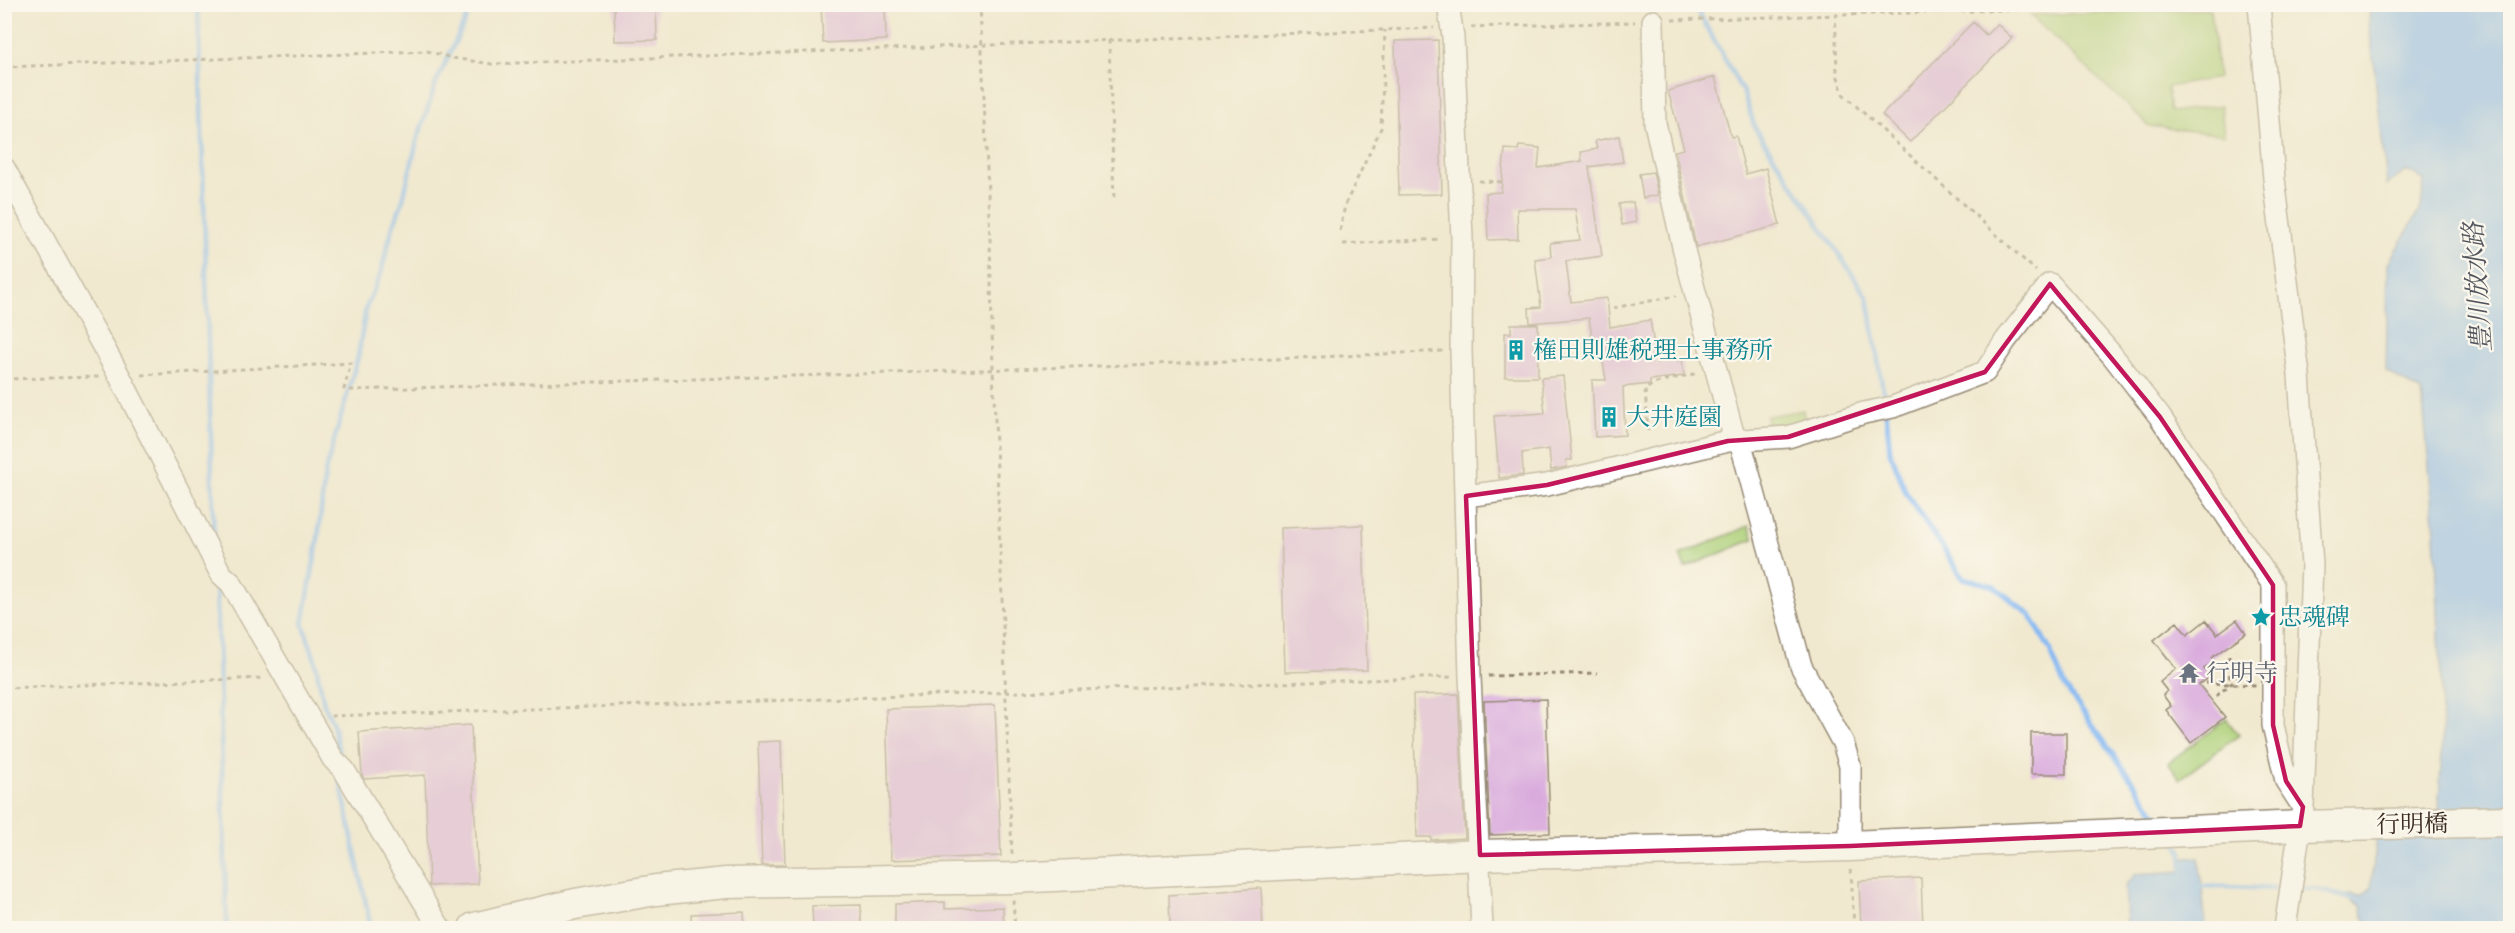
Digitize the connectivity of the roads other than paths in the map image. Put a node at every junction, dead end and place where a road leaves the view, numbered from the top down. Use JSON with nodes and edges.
{"nodes":[{"id":1,"x":1448,"y":4,"type":"edge"},
{"id":2,"x":2259,"y":4,"type":"edge"},
{"id":3,"x":1653,"y":21,"type":"road end"},
{"id":4,"x":4,"y":168,"type":"edge"},
{"id":5,"x":1738,"y":441,"type":"junction"},
{"id":6,"x":1466,"y":496,"type":"junction"},
{"id":7,"x":2306,"y":820,"type":"junction"},
{"id":8,"x":2511,"y":821,"type":"edge"},
{"id":9,"x":1850,"y":846,"type":"junction"},
{"id":10,"x":1480,"y":855,"type":"junction"},
{"id":11,"x":440,"y":928,"type":"edge"},
{"id":12,"x":474,"y":928,"type":"edge"},
{"id":13,"x":1482,"y":928,"type":"edge"},
{"id":14,"x":2285,"y":928,"type":"edge"}],
"edges":[{"from":1,"to":6,"type":"street"},
{"from":2,"to":7,"type":"street"},
{"from":3,"to":5,"type":"street"},
{"from":4,"to":11,"type":"street"},
{"from":5,"to":6,"type":"street"},
{"from":5,"to":7,"type":"street"},
{"from":5,"to":9,"type":"street"},
{"from":6,"to":10,"type":"street"},
{"from":7,"to":8,"type":"street","name":"行明橋"},
{"from":7,"to":9,"type":"street","name":"行明橋"},
{"from":7,"to":14,"type":"street"},
{"from":9,"to":10,"type":"street","name":"行明橋"},
{"from":10,"to":12,"type":"street","name":"行明橋"},
{"from":10,"to":13,"type":"street"}]}
